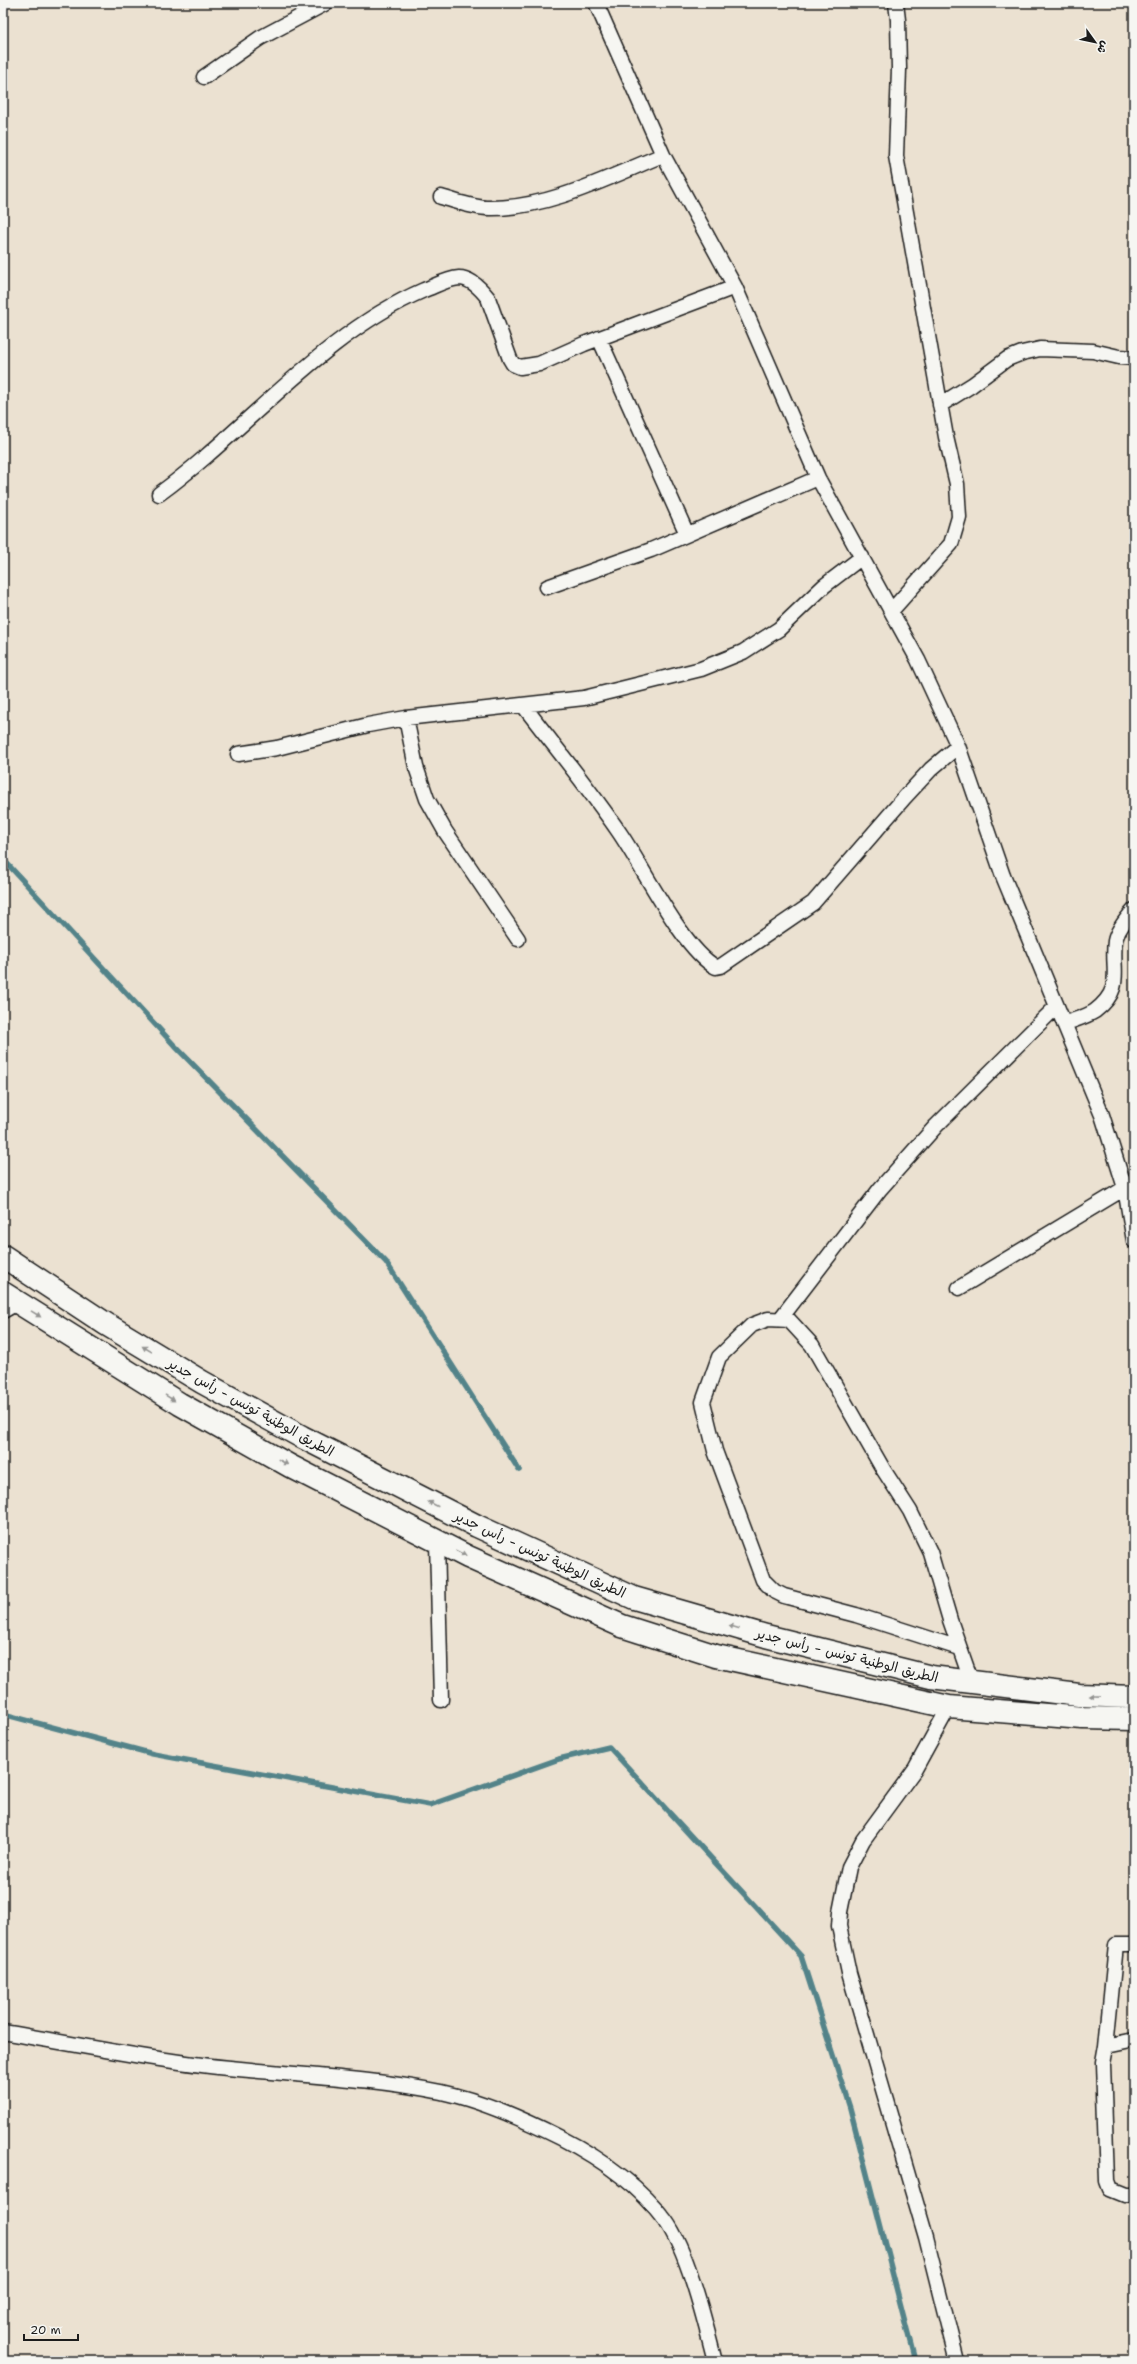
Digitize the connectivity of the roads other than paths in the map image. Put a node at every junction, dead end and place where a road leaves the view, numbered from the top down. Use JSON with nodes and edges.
{"nodes":[{"id":1,"x":326,"y":3,"type":"edge"},
{"id":2,"x":596,"y":3,"type":"edge"},
{"id":3,"x":896,"y":3,"type":"edge"},
{"id":4,"x":204,"y":77,"type":"dead end"},
{"id":5,"x":663,"y":155,"type":"junction"},
{"id":6,"x":441,"y":197,"type":"dead end"},
{"id":7,"x":735,"y":286,"type":"junction"},
{"id":8,"x":599,"y":338,"type":"junction"},
{"id":9,"x":1134,"y":358,"type":"edge"},
{"id":10,"x":940,"y":405,"type":"junction"},
{"id":11,"x":818,"y":478,"type":"junction"},
{"id":12,"x":159,"y":494,"type":"dead end"},
{"id":13,"x":687,"y":534,"type":"junction"},
{"id":14,"x":862,"y":557,"type":"junction"},
{"id":15,"x":547,"y":586,"type":"dead end"},
{"id":16,"x":892,"y":610,"type":"junction"},
{"id":17,"x":523,"y":705,"type":"junction"},
{"id":18,"x":406,"y":718,"type":"junction"},
{"id":19,"x":958,"y":746,"type":"junction"},
{"id":20,"x":238,"y":754,"type":"dead end"},
{"id":21,"x":1134,"y":910,"type":"edge"},
{"id":22,"x":518,"y":939,"type":"dead end"},
{"id":23,"x":1056,"y":1007,"type":"junction"},
{"id":24,"x":1064,"y":1024,"type":"junction"},
{"id":25,"x":1125,"y":1188,"type":"junction"},
{"id":26,"x":1134,"y":1241,"type":"edge"},
{"id":27,"x":3,"y":1256,"type":"edge"},
{"id":28,"x":959,"y":1288,"type":"dead end"},
{"id":29,"x":8,"y":1302,"type":"edge"},
{"id":30,"x":781,"y":1318,"type":"junction"},
{"id":31,"x":437,"y":1542,"type":"junction"},
{"id":32,"x":959,"y":1648,"type":"junction"},
{"id":33,"x":972,"y":1683,"type":"junction"},
{"id":34,"x":1134,"y":1697,"type":"edge"},
{"id":35,"x":440,"y":1700,"type":"dead end"},
{"id":36,"x":949,"y":1707,"type":"junction"},
{"id":37,"x":1134,"y":1719,"type":"edge"},
{"id":38,"x":1134,"y":1945,"type":"edge"},
{"id":39,"x":3,"y":2032,"type":"edge"},
{"id":40,"x":1134,"y":2040,"type":"edge"},
{"id":41,"x":1106,"y":2046,"type":"junction"},
{"id":42,"x":1134,"y":2196,"type":"edge"},
{"id":43,"x":715,"y":2361,"type":"edge"},
{"id":44,"x":957,"y":2361,"type":"edge"}],
"edges":[{"from":1,"to":4,"type":"street"},
{"from":2,"to":5,"type":"street"},
{"from":3,"to":10,"type":"street"},
{"from":5,"to":6,"type":"street"},
{"from":5,"to":7,"type":"street"},
{"from":7,"to":8,"type":"street"},
{"from":7,"to":11,"type":"street"},
{"from":8,"to":12,"type":"street"},
{"from":8,"to":13,"type":"street"},
{"from":9,"to":10,"type":"street"},
{"from":10,"to":16,"type":"street"},
{"from":11,"to":13,"type":"street"},
{"from":11,"to":14,"type":"street"},
{"from":13,"to":15,"type":"street"},
{"from":14,"to":16,"type":"street"},
{"from":14,"to":17,"type":"street"},
{"from":16,"to":19,"type":"street"},
{"from":17,"to":18,"type":"street"},
{"from":17,"to":19,"type":"street"},
{"from":18,"to":20,"type":"street"},
{"from":18,"to":22,"type":"street"},
{"from":19,"to":23,"type":"street"},
{"from":21,"to":24,"type":"street"},
{"from":23,"to":24,"type":"street"},
{"from":23,"to":30,"type":"street"},
{"from":24,"to":25,"type":"street"},
{"from":25,"to":26,"type":"street"},
{"from":25,"to":28,"type":"street"},
{"from":33,"to":27,"type":"main road","name":"الطريق الوطنية تونس - رأس جدير","one_way":true},
{"from":29,"to":31,"type":"main road","name":"الطريق الوطنية تونس - رأس جدير","one_way":true},
{"from":30,"to":32,"type":"street"},
{"from":30,"to":32,"type":"street"},
{"from":31,"to":35,"type":"street"},
{"from":31,"to":36,"type":"main road","name":"الطريق الوطنية تونس - رأس جدير","one_way":true},
{"from":32,"to":33,"type":"street"},
{"from":34,"to":33,"type":"main road","name":"الطريق الوطنية تونس - رأس جدير","one_way":true},
{"from":36,"to":37,"type":"main road","name":"الطريق الوطنية تونس - رأس جدير"},
{"from":36,"to":44,"type":"street"},
{"from":38,"to":41,"type":"street"},
{"from":39,"to":43,"type":"street"},
{"from":40,"to":41,"type":"street"},
{"from":41,"to":42,"type":"street"}]}
